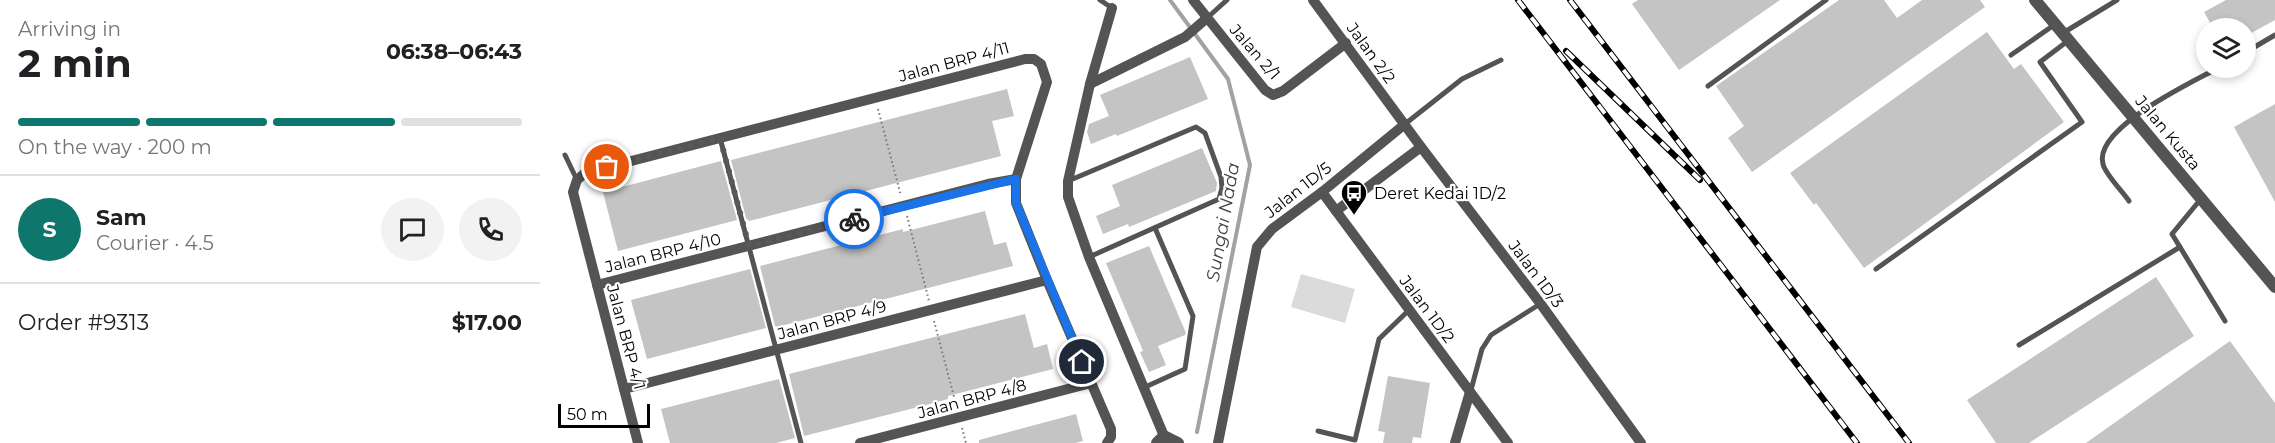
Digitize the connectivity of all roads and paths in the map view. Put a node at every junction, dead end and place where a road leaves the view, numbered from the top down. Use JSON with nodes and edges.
{"nodes":[{"id":1,"x":1100,"y":0,"type":"edge"},
{"id":2,"x":1193,"y":0,"type":"edge"},
{"id":3,"x":1227,"y":0,"type":"edge"},
{"id":4,"x":1313,"y":0,"type":"edge"},
{"id":5,"x":1826,"y":0,"type":"edge"},
{"id":6,"x":2035,"y":0,"type":"edge"},
{"id":7,"x":2117,"y":0,"type":"edge"},
{"id":8,"x":1112,"y":4,"type":"edge"},
{"id":9,"x":1207,"y":18,"type":"junction"},
{"id":10,"x":2062,"y":32,"type":"junction"},
{"id":11,"x":2275,"y":35,"type":"edge"},
{"id":12,"x":1346,"y":43,"type":"junction"},
{"id":13,"x":2256,"y":46,"type":"edge"},
{"id":14,"x":2011,"y":55,"type":"dead end"},
{"id":15,"x":1501,"y":60,"type":"dead end"},
{"id":16,"x":2201,"y":78,"type":"edge"},
{"id":17,"x":1090,"y":84,"type":"junction"},
{"id":18,"x":1708,"y":86,"type":"dead end"},
{"id":19,"x":875,"y":97,"type":"junction"},
{"id":20,"x":2133,"y":117,"type":"junction"},
{"id":21,"x":1405,"y":124,"type":"junction"},
{"id":22,"x":720,"y":138,"type":"junction"},
{"id":23,"x":1421,"y":147,"type":"junction"},
{"id":24,"x":566,"y":155,"type":"dead end"},
{"id":25,"x":581,"y":176,"type":"junction"},
{"id":26,"x":1016,"y":179,"type":"junction"},
{"id":27,"x":1068,"y":181,"type":"junction"},
{"id":28,"x":1322,"y":192,"type":"junction"},
{"id":29,"x":2201,"y":198,"type":"junction"},
{"id":30,"x":2129,"y":201,"type":"dead end"},
{"id":31,"x":904,"y":206,"type":"junction"},
{"id":32,"x":1336,"y":211,"type":"junction"},
{"id":33,"x":1155,"y":228,"type":"junction"},
{"id":34,"x":749,"y":246,"type":"junction"},
{"id":35,"x":2180,"y":248,"type":"junction"},
{"id":36,"x":1089,"y":257,"type":"junction"},
{"id":37,"x":1876,"y":269,"type":"dead end"},
{"id":38,"x":1047,"y":280,"type":"junction"},
{"id":39,"x":2274,"y":283,"type":"edge"},
{"id":40,"x":597,"y":285,"type":"junction"},
{"id":41,"x":1540,"y":303,"type":"junction"},
{"id":42,"x":1409,"y":309,"type":"junction"},
{"id":43,"x":931,"y":310,"type":"junction"},
{"id":44,"x":2226,"y":321,"type":"dead end"},
{"id":45,"x":2019,"y":345,"type":"dead end"},
{"id":46,"x":776,"y":350,"type":"junction"},
{"id":47,"x":1091,"y":383,"type":"junction"},
{"id":48,"x":1143,"y":388,"type":"junction"},
{"id":49,"x":624,"y":389,"type":"junction"},
{"id":50,"x":1470,"y":392,"type":"junction"},
{"id":51,"x":959,"y":417,"type":"junction"},
{"id":52,"x":1318,"y":431,"type":"dead end"},
{"id":53,"x":1161,"y":439,"type":"edge"},
{"id":54,"x":1355,"y":440,"type":"junction"},
{"id":55,"x":638,"y":443,"type":"edge"},
{"id":56,"x":801,"y":443,"type":"edge"},
{"id":57,"x":860,"y":443,"type":"edge"},
{"id":58,"x":966,"y":443,"type":"edge"},
{"id":59,"x":1107,"y":443,"type":"edge"},
{"id":60,"x":1178,"y":443,"type":"edge"},
{"id":61,"x":1218,"y":443,"type":"edge"},
{"id":62,"x":1363,"y":443,"type":"edge"},
{"id":63,"x":1455,"y":443,"type":"edge"},
{"id":64,"x":1508,"y":443,"type":"edge"},
{"id":65,"x":1641,"y":443,"type":"edge"}],
"edges":[{"from":1,"to":8,"type":"lane"},
{"from":2,"to":9,"type":"street","name":"Jalan 2/1"},
{"from":3,"to":9,"type":"lane"},
{"from":4,"to":12,"type":"street","name":"Jalan 2/2"},
{"from":5,"to":18,"type":"lane"},
{"from":6,"to":10,"type":"street","name":"Jalan Kusta"},
{"from":7,"to":10,"type":"lane"},
{"from":8,"to":17,"type":"street"},
{"from":9,"to":12,"type":"street","name":"Jalan 2/1"},
{"from":9,"to":17,"type":"street"},
{"from":10,"to":14,"type":"lane"},
{"from":10,"to":20,"type":"street","name":"Jalan Kusta"},
{"from":10,"to":37,"type":"lane"},
{"from":11,"to":13,"type":"lane"},
{"from":12,"to":21,"type":"street","name":"Jalan 2/2"},
{"from":15,"to":21,"type":"lane"},
{"from":16,"to":20,"type":"lane"},
{"from":17,"to":27,"type":"street"},
{"from":19,"to":22,"type":"street","name":"Jalan BRP 4/11"},
{"from":19,"to":26,"type":"street","name":"Jalan BRP 4/11"},
{"from":19,"to":31,"type":"path"},
{"from":20,"to":29,"type":"street","name":"Jalan Kusta"},
{"from":20,"to":30,"type":"lane"},
{"from":21,"to":23,"type":"street","name":"Jalan 1D/3"},
{"from":21,"to":28,"type":"street","name":"Jalan 1D/5"},
{"from":22,"to":25,"type":"street","name":"Jalan BRP 4/11"},
{"from":22,"to":34,"type":"lane"},
{"from":23,"to":32,"type":"street"},
{"from":23,"to":41,"type":"street","name":"Jalan 1D/3"},
{"from":24,"to":25,"type":"lane"},
{"from":25,"to":40,"type":"street","name":"Jalan BRP 4/1"},
{"from":26,"to":31,"type":"street","name":"Jalan BRP 4/10"},
{"from":26,"to":38,"type":"street","name":"Jalan BRP 4/11"},
{"from":27,"to":33,"type":"lane"},
{"from":27,"to":36,"type":"street"},
{"from":28,"to":32,"type":"street","name":"Jalan 1D/2"},
{"from":28,"to":61,"type":"street","name":"Jalan 1D/5"},
{"from":29,"to":35,"type":"lane"},
{"from":29,"to":39,"type":"street","name":"Jalan Kusta"},
{"from":31,"to":34,"type":"street","name":"Jalan BRP 4/10"},
{"from":31,"to":43,"type":"path"},
{"from":32,"to":42,"type":"street","name":"Jalan 1D/2"},
{"from":33,"to":36,"type":"lane"},
{"from":33,"to":48,"type":"lane"},
{"from":34,"to":40,"type":"street","name":"Jalan BRP 4/10"},
{"from":34,"to":46,"type":"lane"},
{"from":35,"to":44,"type":"lane"},
{"from":35,"to":45,"type":"lane"},
{"from":36,"to":48,"type":"street"},
{"from":38,"to":43,"type":"street","name":"Jalan BRP 4/9"},
{"from":38,"to":47,"type":"street","name":"Jalan BRP 4/11"},
{"from":40,"to":49,"type":"street","name":"Jalan BRP 4/1"},
{"from":41,"to":50,"type":"lane"},
{"from":41,"to":65,"type":"street","name":"Jalan 1D/3"},
{"from":42,"to":50,"type":"street","name":"Jalan 1D/2"},
{"from":42,"to":54,"type":"lane"},
{"from":43,"to":46,"type":"street","name":"Jalan BRP 4/9"},
{"from":43,"to":51,"type":"path"},
{"from":46,"to":49,"type":"street","name":"Jalan BRP 4/9"},
{"from":46,"to":56,"type":"lane"},
{"from":47,"to":51,"type":"street","name":"Jalan BRP 4/8"},
{"from":47,"to":59,"type":"street","name":"Jalan BRP 4/11"},
{"from":48,"to":53,"type":"street"},
{"from":49,"to":55,"type":"street","name":"Jalan BRP 4/1"},
{"from":50,"to":63,"type":"street"},
{"from":50,"to":64,"type":"street","name":"Jalan 1D/2"},
{"from":51,"to":57,"type":"street","name":"Jalan BRP 4/8"},
{"from":51,"to":58,"type":"path"},
{"from":52,"to":54,"type":"lane"},
{"from":53,"to":60,"type":"street"},
{"from":54,"to":62,"type":"lane"}]}
